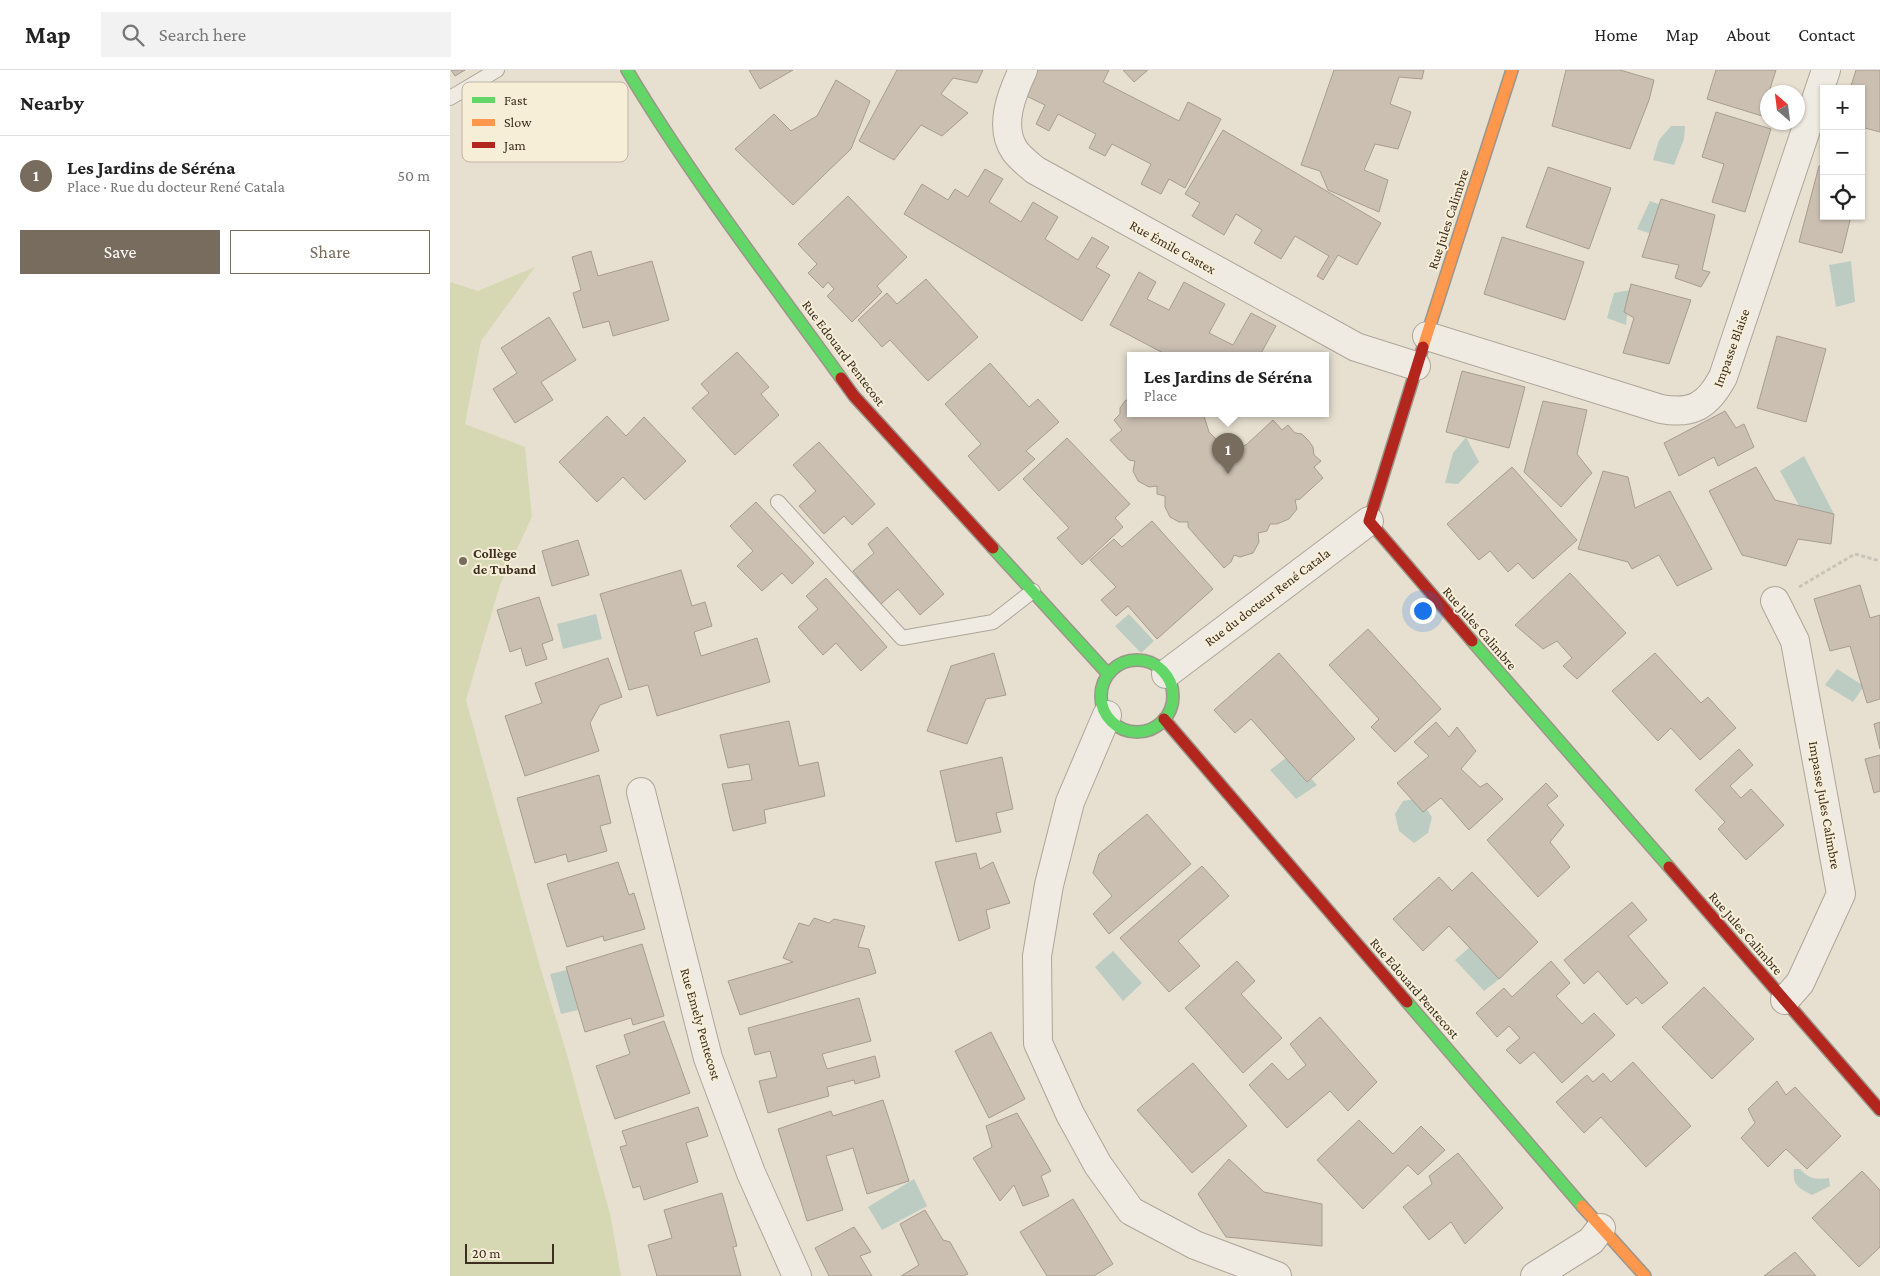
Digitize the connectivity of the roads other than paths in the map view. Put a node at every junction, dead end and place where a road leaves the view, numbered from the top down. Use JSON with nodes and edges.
{"nodes":[{"id":1,"x":497,"y":70,"type":"edge"},
{"id":2,"x":627,"y":70,"type":"edge"},
{"id":3,"x":1024,"y":70,"type":"edge"},
{"id":4,"x":1512,"y":70,"type":"edge"},
{"id":5,"x":1826,"y":70,"type":"edge"},
{"id":6,"x":477,"y":82,"type":"edge"},
{"id":7,"x":462,"y":91,"type":"edge"},
{"id":8,"x":450,"y":98,"type":"edge"},
{"id":9,"x":1427,"y":336,"type":"junction"},
{"id":10,"x":1416,"y":366,"type":"junction"},
{"id":11,"x":778,"y":502,"type":"dead end"},
{"id":12,"x":1370,"y":521,"type":"junction"},
{"id":13,"x":1033,"y":591,"type":"junction"},
{"id":14,"x":1775,"y":601,"type":"road end"},
{"id":15,"x":1108,"y":674,"type":"junction"},
{"id":16,"x":1166,"y":674,"type":"junction"},
{"id":17,"x":1107,"y":715,"type":"junction"},
{"id":18,"x":1164,"y":719,"type":"junction"},
{"id":19,"x":641,"y":792,"type":"dead end"},
{"id":20,"x":1785,"y":1000,"type":"junction"},
{"id":21,"x":1880,"y":1110,"type":"edge"},
{"id":22,"x":1601,"y":1228,"type":"junction"},
{"id":23,"x":797,"y":1276,"type":"edge"},
{"id":24,"x":1277,"y":1276,"type":"edge"},
{"id":25,"x":1535,"y":1276,"type":"edge"},
{"id":26,"x":1645,"y":1276,"type":"edge"}],
"edges":[{"from":1,"to":6,"type":"lane"},
{"from":2,"to":13,"type":"street","name":"Rue Edouard Pentecost"},
{"from":3,"to":10,"type":"street","name":"Rue Émile Castex"},
{"from":4,"to":9,"type":"street","name":"Rue Jules Calimbre"},
{"from":5,"to":9,"type":"street","name":"Impasse Blaise"},
{"from":7,"to":8,"type":"lane"},
{"from":9,"to":10,"type":"street","name":"Rue Jules Calimbre"},
{"from":10,"to":12,"type":"street","name":"Rue Jules Calimbre"},
{"from":11,"to":13,"type":"lane"},
{"from":12,"to":16,"type":"street","name":"Rue du docteur René Catala"},
{"from":12,"to":20,"type":"street","name":"Rue Jules Calimbre"},
{"from":13,"to":15,"type":"street","name":"Rue Edouard Pentecost"},
{"from":14,"to":20,"type":"street","name":"Impasse Jules Calimbre"},
{"from":15,"to":16,"type":"street"},
{"from":15,"to":17,"type":"street"},
{"from":16,"to":18,"type":"street"},
{"from":17,"to":18,"type":"street"},
{"from":17,"to":24,"type":"street"},
{"from":18,"to":22,"type":"street","name":"Rue Edouard Pentecost"},
{"from":19,"to":23,"type":"street","name":"Rue Emely Pentecost"},
{"from":20,"to":21,"type":"street","name":"Rue Jules Calimbre"},
{"from":22,"to":25,"type":"street"},
{"from":22,"to":26,"type":"street","name":"Rue Edouard Pentecost"}]}
